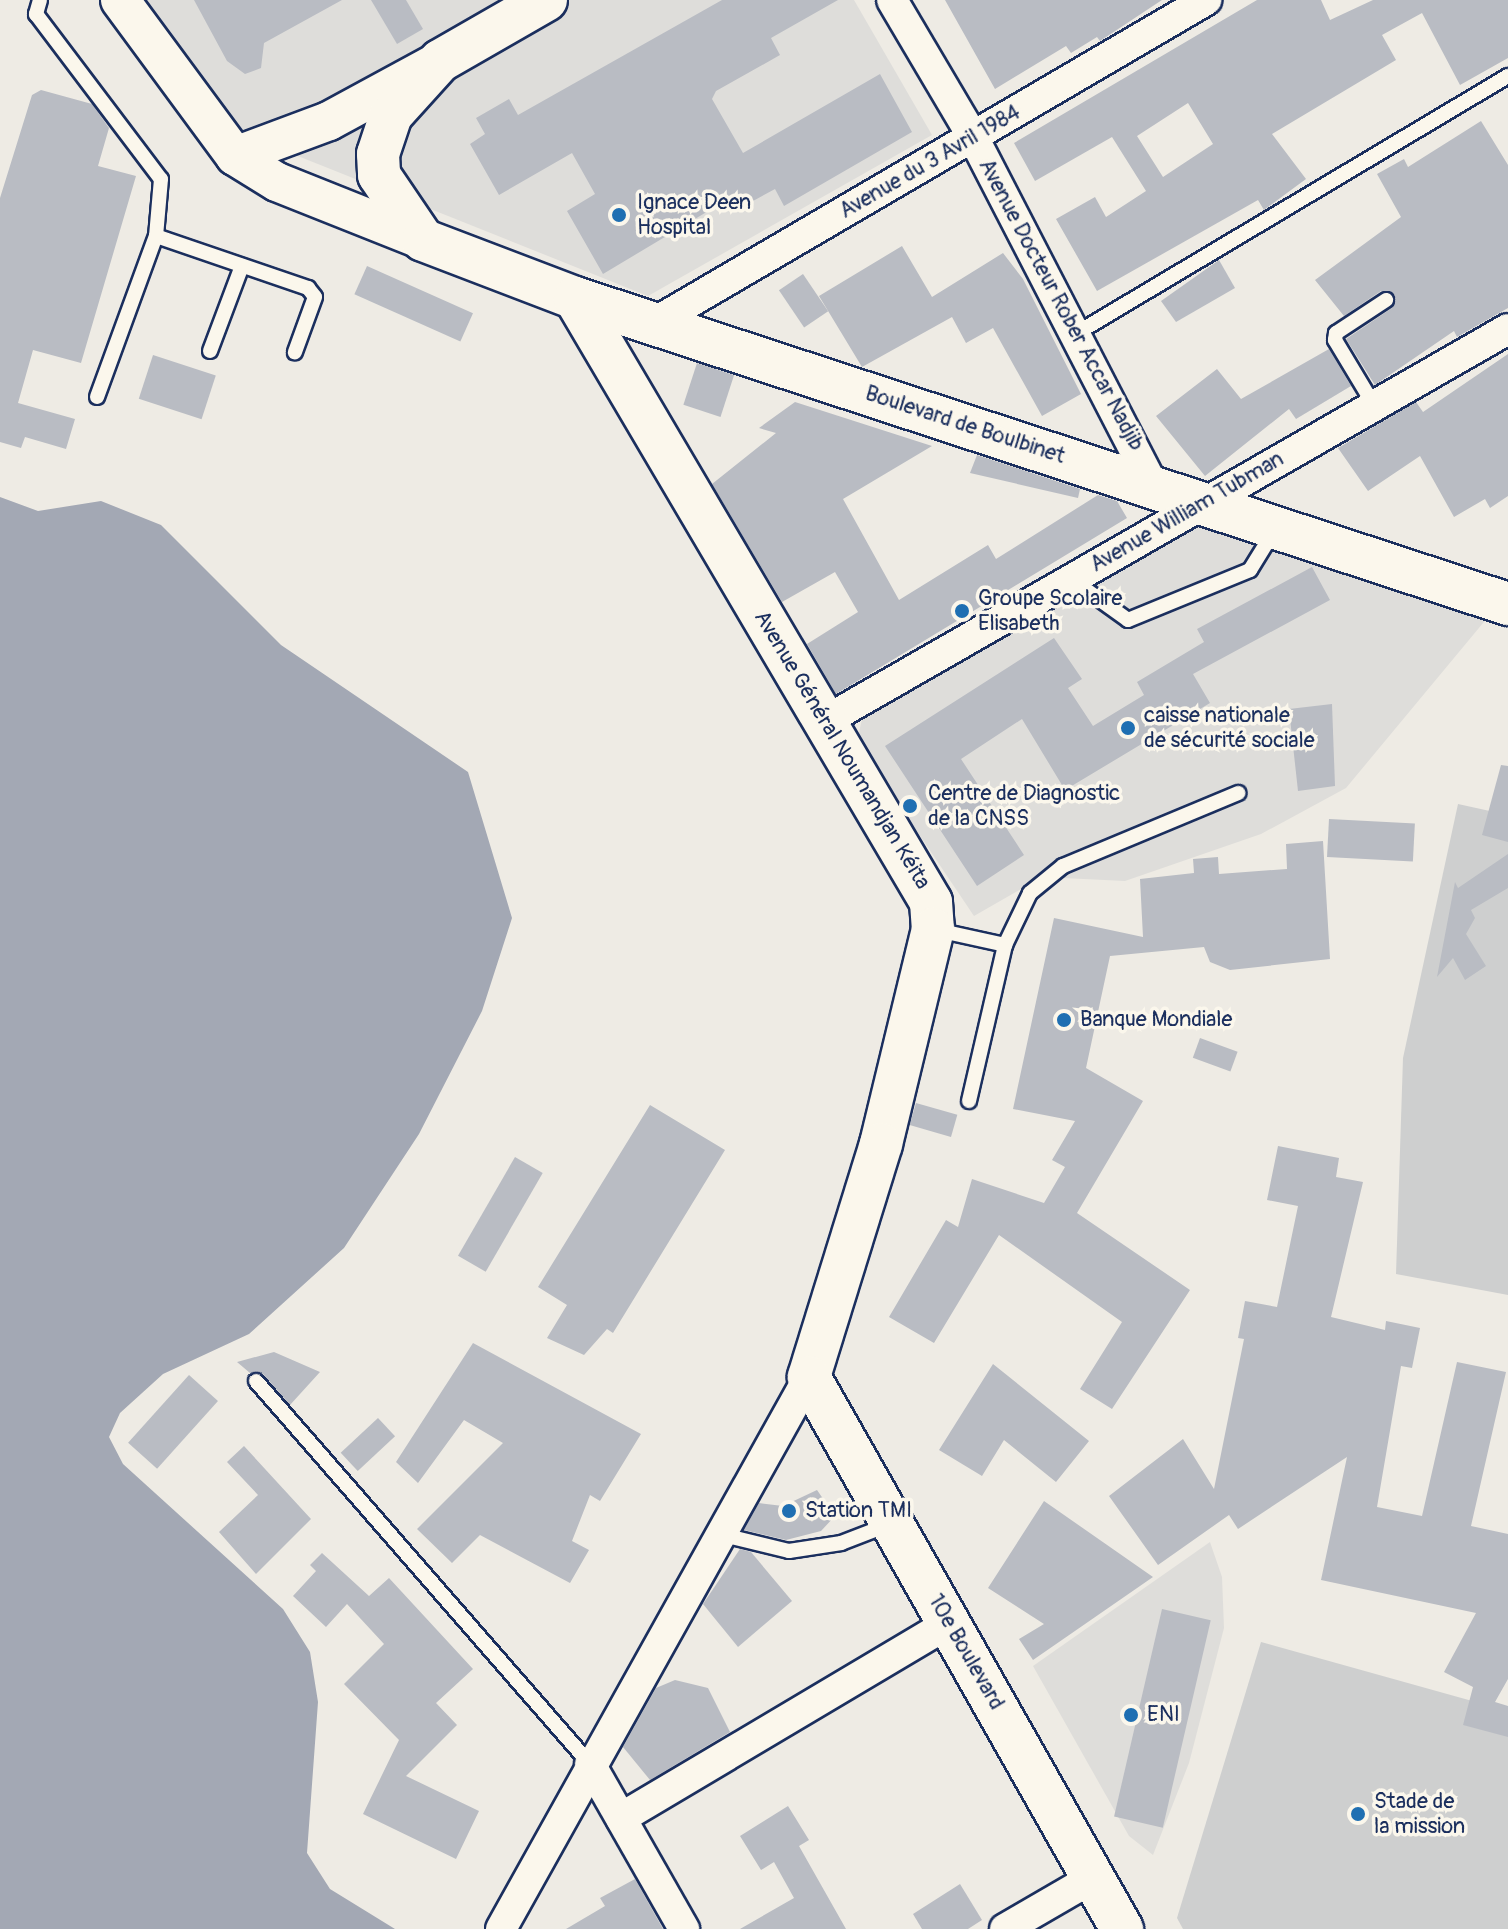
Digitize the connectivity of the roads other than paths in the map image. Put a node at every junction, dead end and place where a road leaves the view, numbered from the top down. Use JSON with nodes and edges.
{"nodes":[{"id":1,"x":40,"y":0,"type":"edge"},
{"id":2,"x":120,"y":0,"type":"edge"},
{"id":3,"x":546,"y":0,"type":"edge"},
{"id":4,"x":892,"y":0,"type":"edge"},
{"id":5,"x":1206,"y":0,"type":"edge"},
{"id":6,"x":440,"y":61,"type":"junction"},
{"id":7,"x":1508,"y":76,"type":"edge"},
{"id":8,"x":973,"y":137,"type":"junction"},
{"id":9,"x":235,"y":156,"type":"junction"},
{"id":10,"x":156,"y":236,"type":"junction"},
{"id":11,"x":423,"y":240,"type":"junction"},
{"id":12,"x":242,"y":266,"type":"junction"},
{"id":13,"x":575,"y":298,"type":"junction"},
{"id":14,"x":1386,"y":300,"type":"dead end"},
{"id":15,"x":654,"y":323,"type":"junction"},
{"id":16,"x":1508,"y":329,"type":"edge"},
{"id":17,"x":1077,"y":333,"type":"junction"},
{"id":18,"x":210,"y":351,"type":"dead end"},
{"id":19,"x":295,"y":352,"type":"dead end"},
{"id":20,"x":97,"y":397,"type":"dead end"},
{"id":21,"x":1374,"y":405,"type":"junction"},
{"id":22,"x":1154,"y":487,"type":"junction"},
{"id":23,"x":1203,"y":503,"type":"junction"},
{"id":24,"x":1276,"y":527,"type":"junction"},
{"id":25,"x":1071,"y":579,"type":"junction"},
{"id":26,"x":1508,"y":604,"type":"edge"},
{"id":27,"x":825,"y":721,"type":"junction"},
{"id":28,"x":1238,"y":793,"type":"dead end"},
{"id":29,"x":933,"y":929,"type":"junction"},
{"id":30,"x":1005,"y":945,"type":"junction"},
{"id":31,"x":969,"y":1101,"type":"dead end"},
{"id":32,"x":809,"y":1377,"type":"junction"},
{"id":33,"x":256,"y":1381,"type":"dead end"},
{"id":34,"x":892,"y":1524,"type":"junction"},
{"id":35,"x":718,"y":1534,"type":"junction"},
{"id":36,"x":950,"y":1623,"type":"junction"},
{"id":37,"x":590,"y":1764,"type":"junction"},
{"id":38,"x":621,"y":1818,"type":"junction"},
{"id":39,"x":1093,"y":1878,"type":"junction"},
{"id":40,"x":501,"y":1929,"type":"edge"},
{"id":41,"x":684,"y":1929,"type":"edge"},
{"id":42,"x":1005,"y":1929,"type":"edge"},
{"id":43,"x":1122,"y":1929,"type":"edge"}],
"edges":[{"from":1,"to":10,"type":"lane"},
{"from":2,"to":9,"type":"street"},
{"from":3,"to":6,"type":"main road"},
{"from":4,"to":8,"type":"street","name":"Avenue Docteur Rober Accar Nadjib"},
{"from":5,"to":8,"type":"street","name":"Avenue du 3 Avril 1984"},
{"from":6,"to":9,"type":"street"},
{"from":6,"to":11,"type":"main road"},
{"from":7,"to":17,"type":"lane"},
{"from":8,"to":15,"type":"street","name":"Avenue du 3 Avril 1984"},
{"from":8,"to":17,"type":"street","name":"Avenue Docteur Rober Accar Nadjib"},
{"from":9,"to":11,"type":"street"},
{"from":10,"to":12,"type":"lane"},
{"from":10,"to":20,"type":"lane"},
{"from":11,"to":13,"type":"main road","name":"Boulevard de Boulbinet"},
{"from":12,"to":18,"type":"lane"},
{"from":12,"to":19,"type":"lane"},
{"from":13,"to":15,"type":"main road","name":"Boulevard de Boulbinet"},
{"from":13,"to":27,"type":"main road","name":"Avenue Général Noumandjan Kéita"},
{"from":14,"to":21,"type":"lane"},
{"from":15,"to":22,"type":"main road","name":"Boulevard de Boulbinet"},
{"from":16,"to":21,"type":"street","name":"Avenue William Tubman"},
{"from":17,"to":22,"type":"street","name":"Avenue Docteur Rober Accar Nadjib"},
{"from":21,"to":23,"type":"street","name":"Avenue William Tubman"},
{"from":22,"to":23,"type":"main road","name":"Boulevard de Boulbinet"},
{"from":23,"to":24,"type":"main road","name":"Boulevard de Boulbinet"},
{"from":23,"to":25,"type":"street","name":"Avenue William Tubman"},
{"from":24,"to":25,"type":"lane"},
{"from":24,"to":26,"type":"main road","name":"Boulevard de Boulbinet"},
{"from":25,"to":27,"type":"street","name":"Avenue William Tubman"},
{"from":27,"to":29,"type":"main road","name":"Avenue Général Noumandjan Kéita"},
{"from":28,"to":30,"type":"lane"},
{"from":29,"to":30,"type":"lane"},
{"from":29,"to":32,"type":"main road","name":"Avenue Général Noumandjan Kéita"},
{"from":30,"to":31,"type":"lane"},
{"from":32,"to":34,"type":"main road","name":"10e Boulevard"},
{"from":32,"to":35,"type":"street"},
{"from":33,"to":37,"type":"lane"},
{"from":34,"to":35,"type":"lane"},
{"from":34,"to":36,"type":"main road","name":"10e Boulevard"},
{"from":35,"to":37,"type":"street"},
{"from":36,"to":38,"type":"street"},
{"from":36,"to":39,"type":"main road","name":"10e Boulevard"},
{"from":37,"to":38,"type":"street"},
{"from":37,"to":40,"type":"street"},
{"from":38,"to":41,"type":"street"},
{"from":39,"to":42,"type":"street"},
{"from":39,"to":43,"type":"main road","name":"10e Boulevard"}]}
